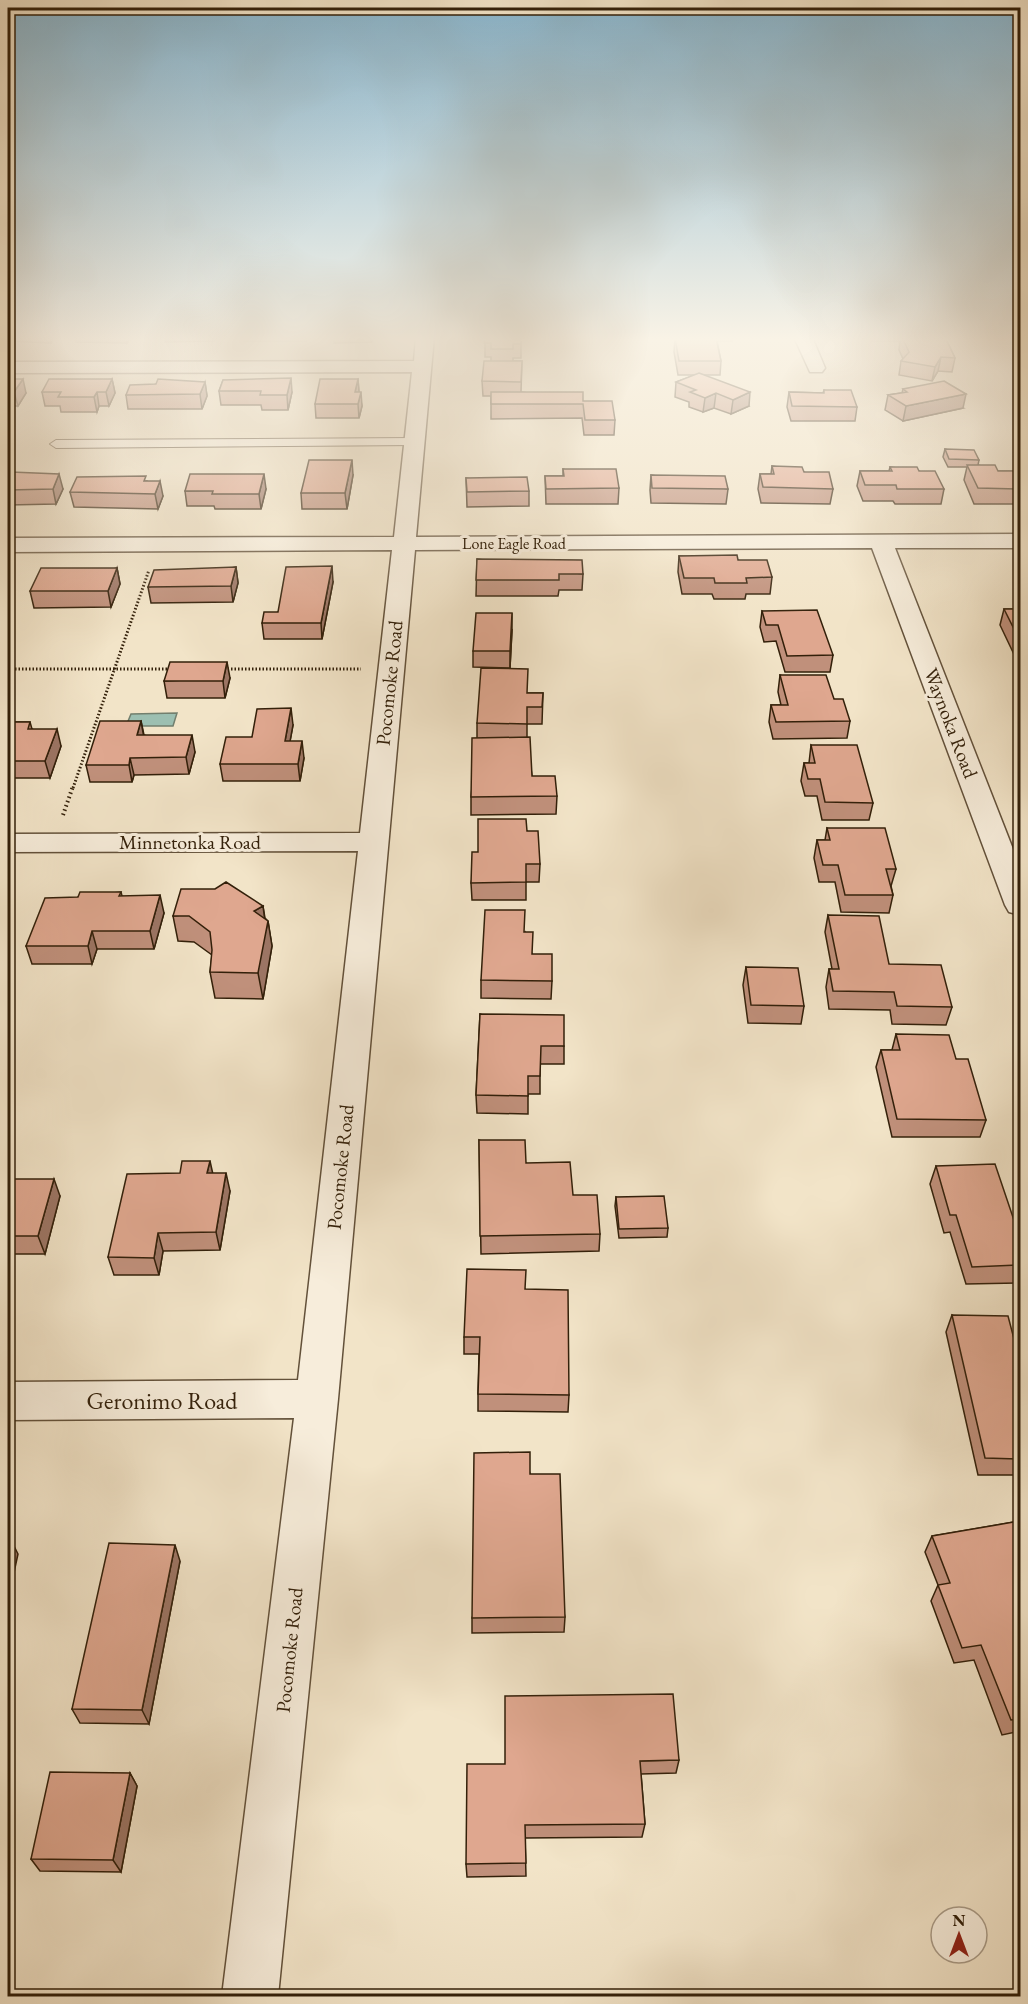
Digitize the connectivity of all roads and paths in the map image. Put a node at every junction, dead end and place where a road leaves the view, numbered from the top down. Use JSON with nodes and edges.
{"nodes":[{"id":1,"x":415,"y":431,"type":"edge"},
{"id":2,"x":414,"y":442,"type":"junction"},
{"id":3,"x":56,"y":444,"type":"dead end"},
{"id":4,"x":881,"y":542,"type":"junction"},
{"id":5,"x":1020,"y":542,"type":"edge"},
{"id":6,"x":403,"y":543,"type":"junction"},
{"id":7,"x":159,"y":544,"type":"junction"},
{"id":8,"x":8,"y":545,"type":"edge"},
{"id":9,"x":114,"y":668,"type":"junction"},
{"id":10,"x":8,"y":669,"type":"edge"},
{"id":11,"x":172,"y":669,"type":"edge"},
{"id":12,"x":219,"y":669,"type":"edge"},
{"id":13,"x":390,"y":669,"type":"junction"},
{"id":14,"x":372,"y":842,"type":"junction"},
{"id":15,"x":8,"y":843,"type":"edge"},
{"id":16,"x":53,"y":843,"type":"junction"},
{"id":17,"x":1020,"y":905,"type":"edge"},
{"id":18,"x":317,"y":1399,"type":"junction"},
{"id":19,"x":8,"y":1401,"type":"edge"},
{"id":20,"x":250,"y":1996,"type":"edge"}],
"edges":[{"from":1,"to":2,"type":"street","name":"Pocomoke Road"},
{"from":2,"to":3,"type":"lane"},
{"from":2,"to":6,"type":"street","name":"Pocomoke Road"},
{"from":4,"to":5,"type":"street","name":"Lone Eagle Road"},
{"from":4,"to":6,"type":"street","name":"Lone Eagle Road"},
{"from":4,"to":17,"type":"street","name":"Waynoka Road"},
{"from":6,"to":7,"type":"street","name":"Lone Eagle Road"},
{"from":6,"to":13,"type":"street","name":"Pocomoke Road"},
{"from":7,"to":8,"type":"street","name":"Lone Eagle Road"},
{"from":7,"to":9,"type":"path"},
{"from":9,"to":10,"type":"path"},
{"from":9,"to":11,"type":"path"},
{"from":9,"to":16,"type":"path"},
{"from":12,"to":13,"type":"path"},
{"from":13,"to":14,"type":"street","name":"Pocomoke Road"},
{"from":14,"to":16,"type":"street","name":"Minnetonka Road"},
{"from":14,"to":18,"type":"street","name":"Pocomoke Road"},
{"from":15,"to":16,"type":"street","name":"Minnetonka Road"},
{"from":18,"to":19,"type":"street","name":"Geronimo Road"},
{"from":18,"to":20,"type":"street","name":"Pocomoke Road"}]}
